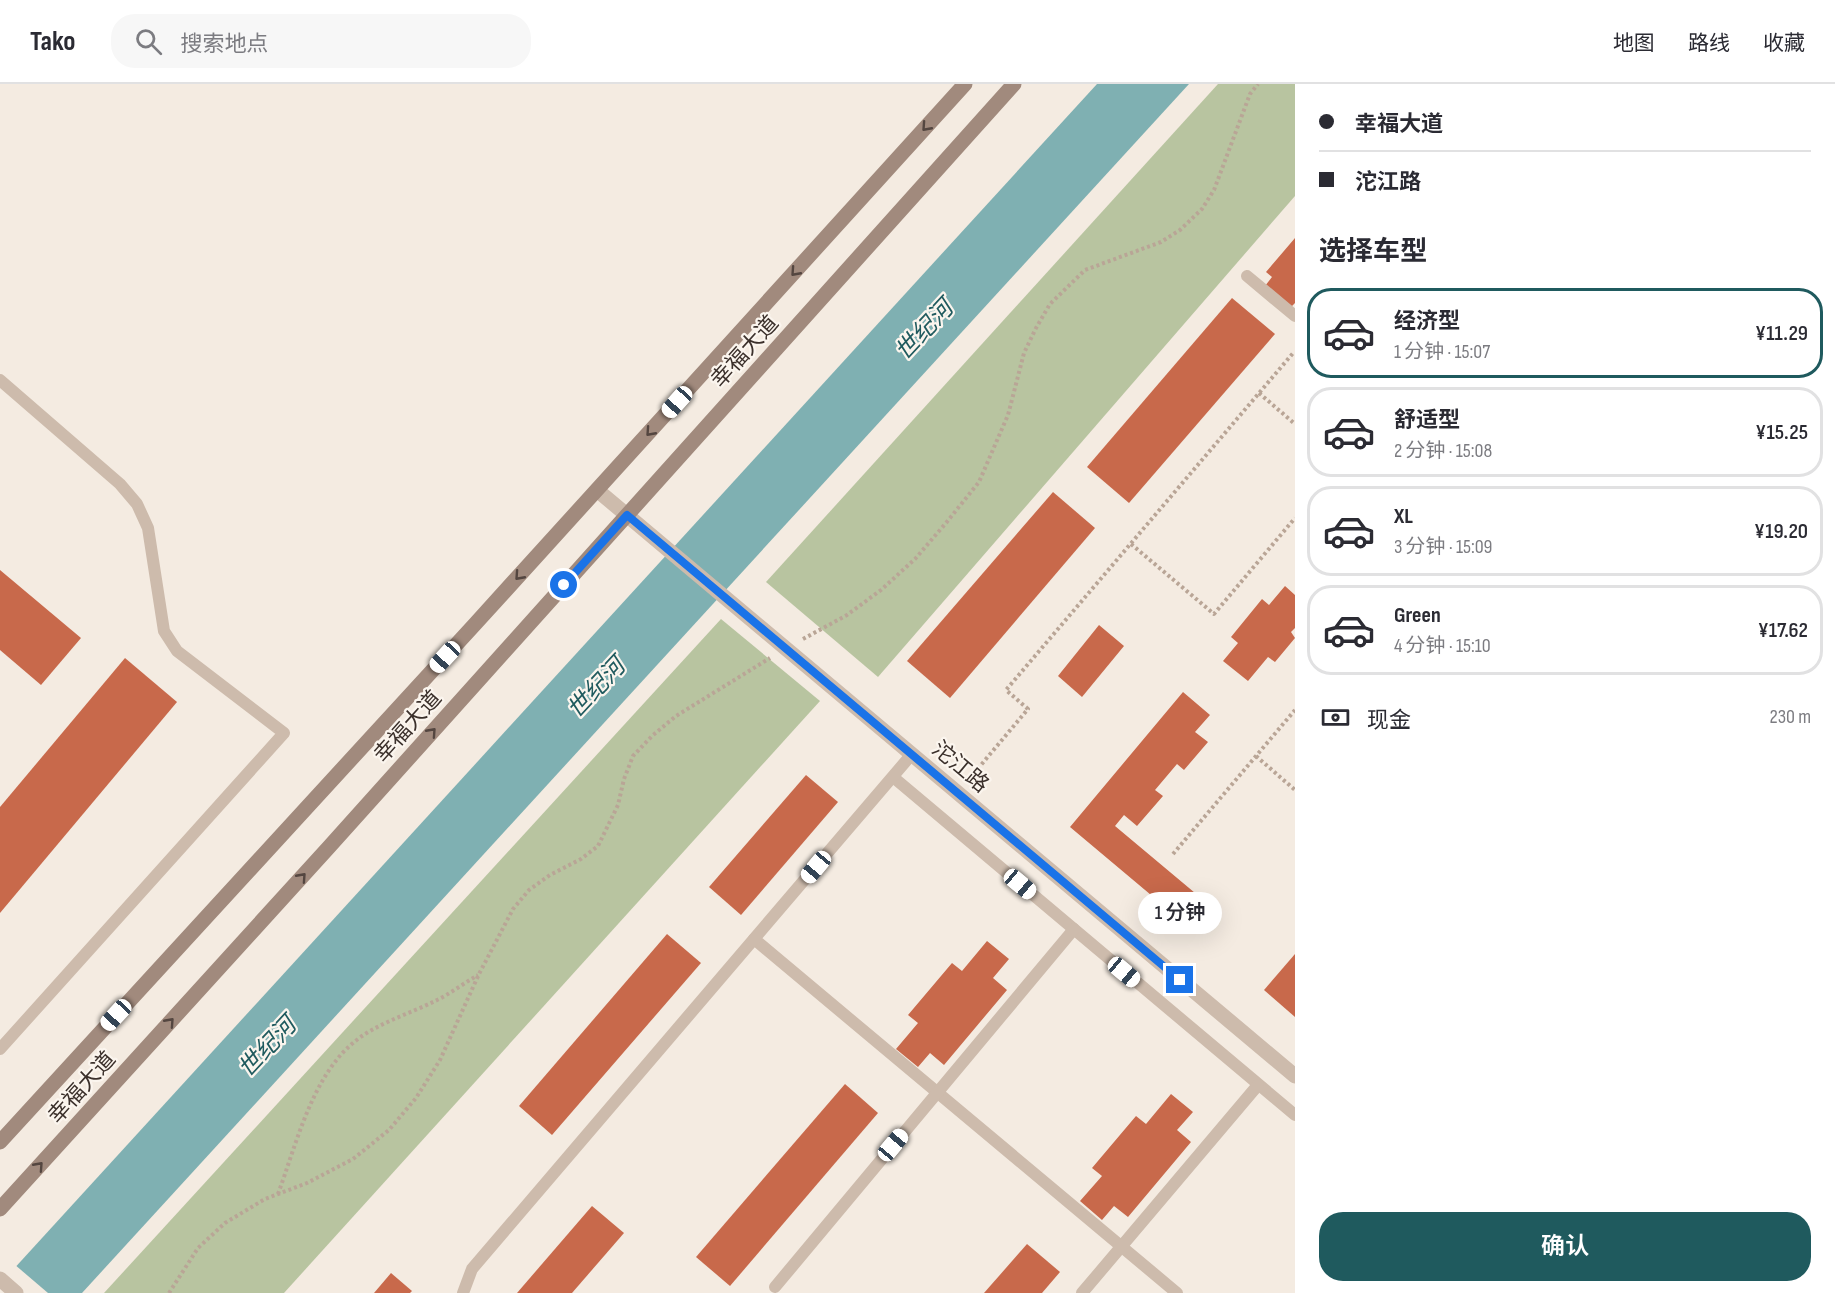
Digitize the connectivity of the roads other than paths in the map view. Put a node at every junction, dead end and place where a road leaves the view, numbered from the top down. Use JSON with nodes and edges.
{"nodes":[{"id":1,"x":966,"y":84,"type":"edge"},
{"id":2,"x":1014,"y":84,"type":"edge"},
{"id":3,"x":1247,"y":276,"type":"dead end"},
{"id":4,"x":1295,"y":316,"type":"edge"},
{"id":5,"x":0,"y":380,"type":"edge"},
{"id":6,"x":597,"y":490,"type":"junction"},
{"id":7,"x":629,"y":516,"type":"junction"},
{"id":8,"x":912,"y":754,"type":"junction"},
{"id":9,"x":893,"y":777,"type":"junction"},
{"id":10,"x":1074,"y":929,"type":"junction"},
{"id":11,"x":754,"y":939,"type":"junction"},
{"id":12,"x":0,"y":1049,"type":"edge"},
{"id":13,"x":1295,"y":1076,"type":"edge"},
{"id":14,"x":1258,"y":1085,"type":"junction"},
{"id":15,"x":938,"y":1092,"type":"junction"},
{"id":16,"x":1295,"y":1115,"type":"edge"},
{"id":17,"x":0,"y":1142,"type":"edge"},
{"id":18,"x":0,"y":1209,"type":"edge"},
{"id":19,"x":1122,"y":1247,"type":"junction"},
{"id":20,"x":0,"y":1279,"type":"edge"},
{"id":21,"x":775,"y":1287,"type":"dead end"},
{"id":22,"x":16,"y":1293,"type":"edge"},
{"id":23,"x":463,"y":1293,"type":"edge"},
{"id":24,"x":1082,"y":1293,"type":"edge"},
{"id":25,"x":1177,"y":1293,"type":"edge"}],
"edges":[{"from":1,"to":6,"type":"main road","name":"幸福大道","one_way":true},
{"from":2,"to":7,"type":"main road","name":"幸福大道"},
{"from":3,"to":4,"type":"lane"},
{"from":5,"to":12,"type":"lane"},
{"from":6,"to":7,"type":"street","name":"沱江路"},
{"from":6,"to":17,"type":"main road","name":"幸福大道","one_way":true},
{"from":7,"to":8,"type":"street","name":"沱江路"},
{"from":18,"to":7,"type":"main road","name":"幸福大道","one_way":true},
{"from":8,"to":9,"type":"lane"},
{"from":8,"to":13,"type":"street","name":"沱江路"},
{"from":9,"to":10,"type":"lane"},
{"from":9,"to":11,"type":"lane"},
{"from":10,"to":14,"type":"lane"},
{"from":10,"to":15,"type":"lane"},
{"from":11,"to":15,"type":"lane"},
{"from":11,"to":23,"type":"lane"},
{"from":14,"to":16,"type":"lane"},
{"from":14,"to":19,"type":"lane"},
{"from":15,"to":19,"type":"lane"},
{"from":15,"to":21,"type":"lane"},
{"from":19,"to":24,"type":"lane"},
{"from":19,"to":25,"type":"lane"},
{"from":20,"to":22,"type":"street"}]}
